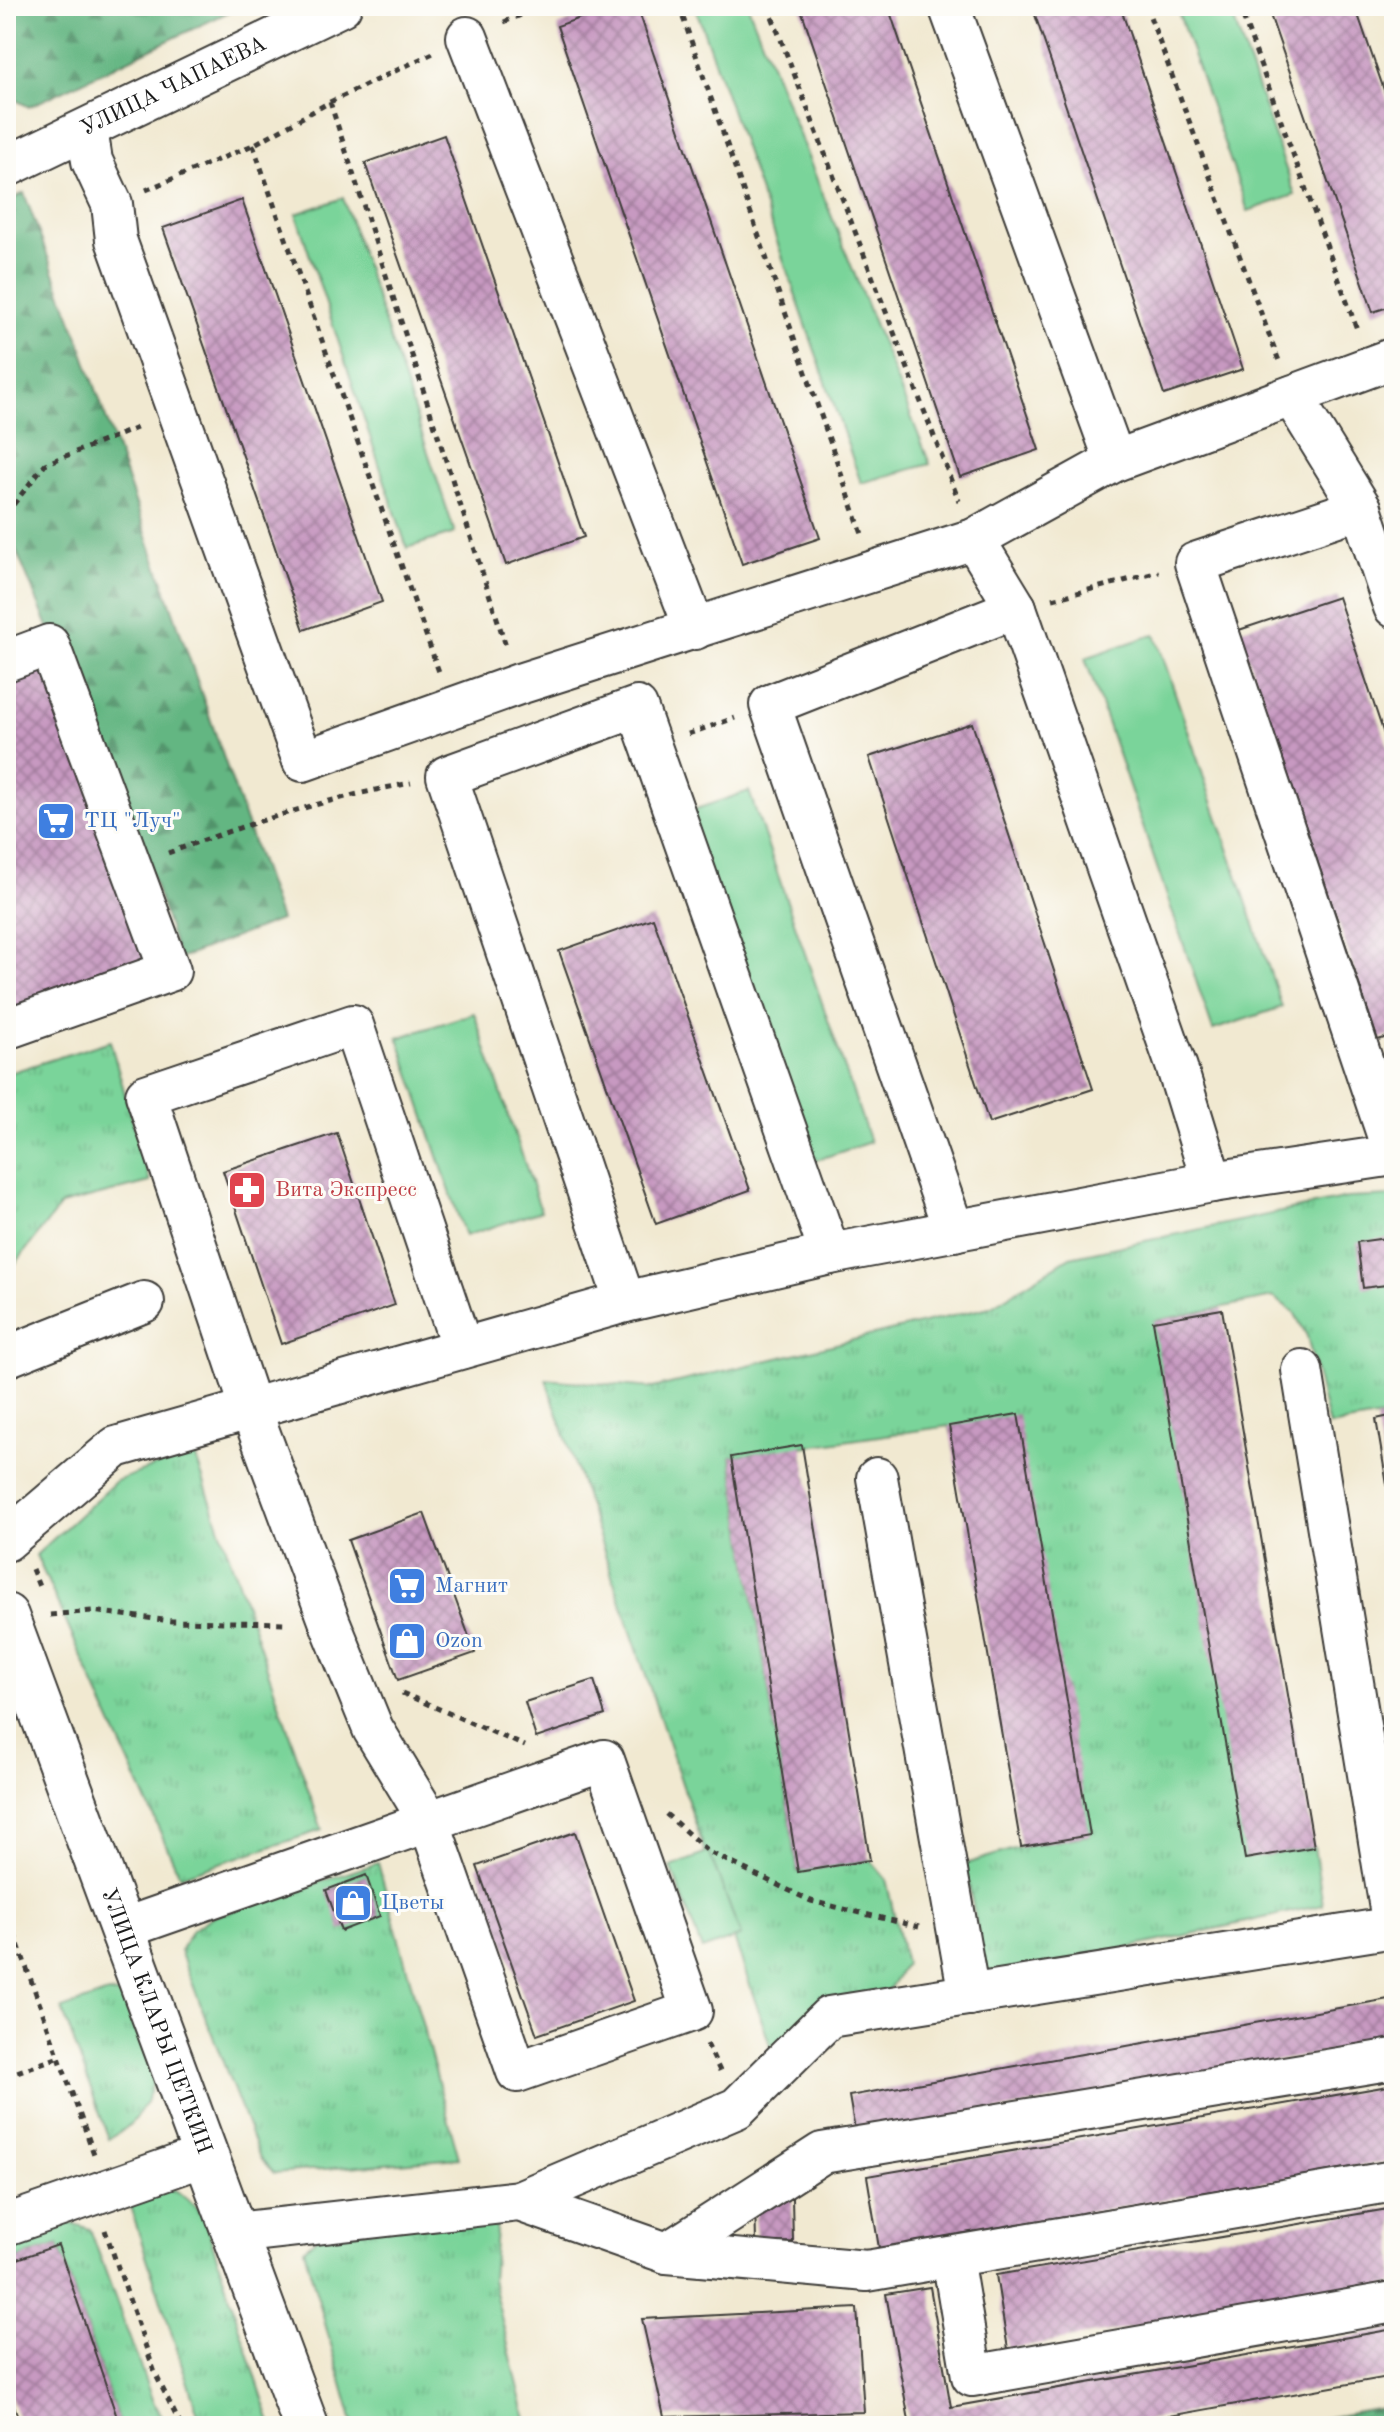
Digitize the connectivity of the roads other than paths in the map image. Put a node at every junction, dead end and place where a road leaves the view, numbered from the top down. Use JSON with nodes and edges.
{"nodes":[{"id":1,"x":341,"y":6,"type":"edge"},
{"id":2,"x":949,"y":6,"type":"edge"},
{"id":3,"x":467,"y":37,"type":"road end"},
{"id":4,"x":87,"y":129,"type":"junction"},
{"id":5,"x":6,"y":167,"type":"edge"},
{"id":6,"x":1382,"y":361,"type":"edge"},
{"id":7,"x":1292,"y":396,"type":"junction"},
{"id":8,"x":1115,"y":461,"type":"junction"},
{"id":9,"x":1361,"y":508,"type":"junction"},
{"id":10,"x":974,"y":539,"type":"junction"},
{"id":11,"x":1394,"y":607,"type":"edge"},
{"id":12,"x":1016,"y":608,"type":"junction"},
{"id":13,"x":695,"y":629,"type":"junction"},
{"id":14,"x":6,"y":661,"type":"edge"},
{"id":15,"x":6,"y":1029,"type":"edge"},
{"id":16,"x":1394,"y":1155,"type":"edge"},
{"id":17,"x":1212,"y":1182,"type":"junction"},
{"id":18,"x":954,"y":1231,"type":"junction"},
{"id":19,"x":830,"y":1254,"type":"junction"},
{"id":20,"x":144,"y":1302,"type":"dead end"},
{"id":21,"x":625,"y":1302,"type":"junction"},
{"id":22,"x":462,"y":1348,"type":"junction"},
{"id":23,"x":6,"y":1357,"type":"edge"},
{"id":24,"x":1302,"y":1370,"type":"dead end"},
{"id":25,"x":251,"y":1408,"type":"junction"},
{"id":26,"x":877,"y":1478,"type":"dead end"},
{"id":27,"x":6,"y":1541,"type":"edge"},
{"id":28,"x":8,"y":1620,"type":"edge"},
{"id":29,"x":429,"y":1821,"type":"junction"},
{"id":30,"x":1394,"y":1927,"type":"edge"},
{"id":31,"x":122,"y":1929,"type":"junction"},
{"id":32,"x":969,"y":1995,"type":"junction"},
{"id":33,"x":1394,"y":2059,"type":"edge"},
{"id":34,"x":207,"y":2155,"type":"junction"},
{"id":35,"x":1394,"y":2181,"type":"edge"},
{"id":36,"x":519,"y":2201,"type":"junction"},
{"id":37,"x":6,"y":2225,"type":"edge"},
{"id":38,"x":234,"y":2233,"type":"junction"},
{"id":39,"x":667,"y":2253,"type":"junction"},
{"id":40,"x":952,"y":2257,"type":"junction"},
{"id":41,"x":1394,"y":2302,"type":"edge"},
{"id":42,"x":306,"y":2426,"type":"edge"}],
"edges":[{"from":1,"to":4,"type":"street","name":"УЛИЦА ЧАПАЕВА"},
{"from":2,"to":8,"type":"street"},
{"from":3,"to":13,"type":"street"},
{"from":4,"to":5,"type":"street","name":"УЛИЦА ЧАПАЕВА"},
{"from":4,"to":13,"type":"street"},
{"from":6,"to":7,"type":"street"},
{"from":7,"to":8,"type":"street"},
{"from":7,"to":9,"type":"street"},
{"from":8,"to":10,"type":"street"},
{"from":9,"to":11,"type":"street"},
{"from":9,"to":16,"type":"street"},
{"from":10,"to":12,"type":"street"},
{"from":10,"to":13,"type":"street"},
{"from":12,"to":17,"type":"street"},
{"from":12,"to":18,"type":"street"},
{"from":14,"to":15,"type":"street"},
{"from":16,"to":17,"type":"street"},
{"from":17,"to":18,"type":"street"},
{"from":18,"to":19,"type":"street"},
{"from":19,"to":21,"type":"street"},
{"from":19,"to":21,"type":"street"},
{"from":20,"to":23,"type":"street"},
{"from":21,"to":22,"type":"street"},
{"from":22,"to":25,"type":"street"},
{"from":22,"to":25,"type":"street"},
{"from":24,"to":30,"type":"street"},
{"from":25,"to":27,"type":"street"},
{"from":25,"to":29,"type":"street"},
{"from":26,"to":32,"type":"street"},
{"from":28,"to":31,"type":"main road","name":"УЛИЦА КЛАРЫ ЦЕТКИН"},
{"from":29,"to":29,"type":"street"},
{"from":29,"to":31,"type":"street"},
{"from":30,"to":32,"type":"street"},
{"from":31,"to":34,"type":"main road","name":"УЛИЦА КЛАРЫ ЦЕТКИН"},
{"from":32,"to":36,"type":"street"},
{"from":33,"to":39,"type":"street"},
{"from":34,"to":37,"type":"street"},
{"from":34,"to":38,"type":"main road","name":"УЛИЦА КЛАРЫ ЦЕТКИН"},
{"from":35,"to":40,"type":"street"},
{"from":36,"to":38,"type":"street"},
{"from":36,"to":39,"type":"street"},
{"from":38,"to":42,"type":"main road","name":"УЛИЦА КЛАРЫ ЦЕТКИН"},
{"from":39,"to":40,"type":"street"},
{"from":40,"to":41,"type":"street"}]}
